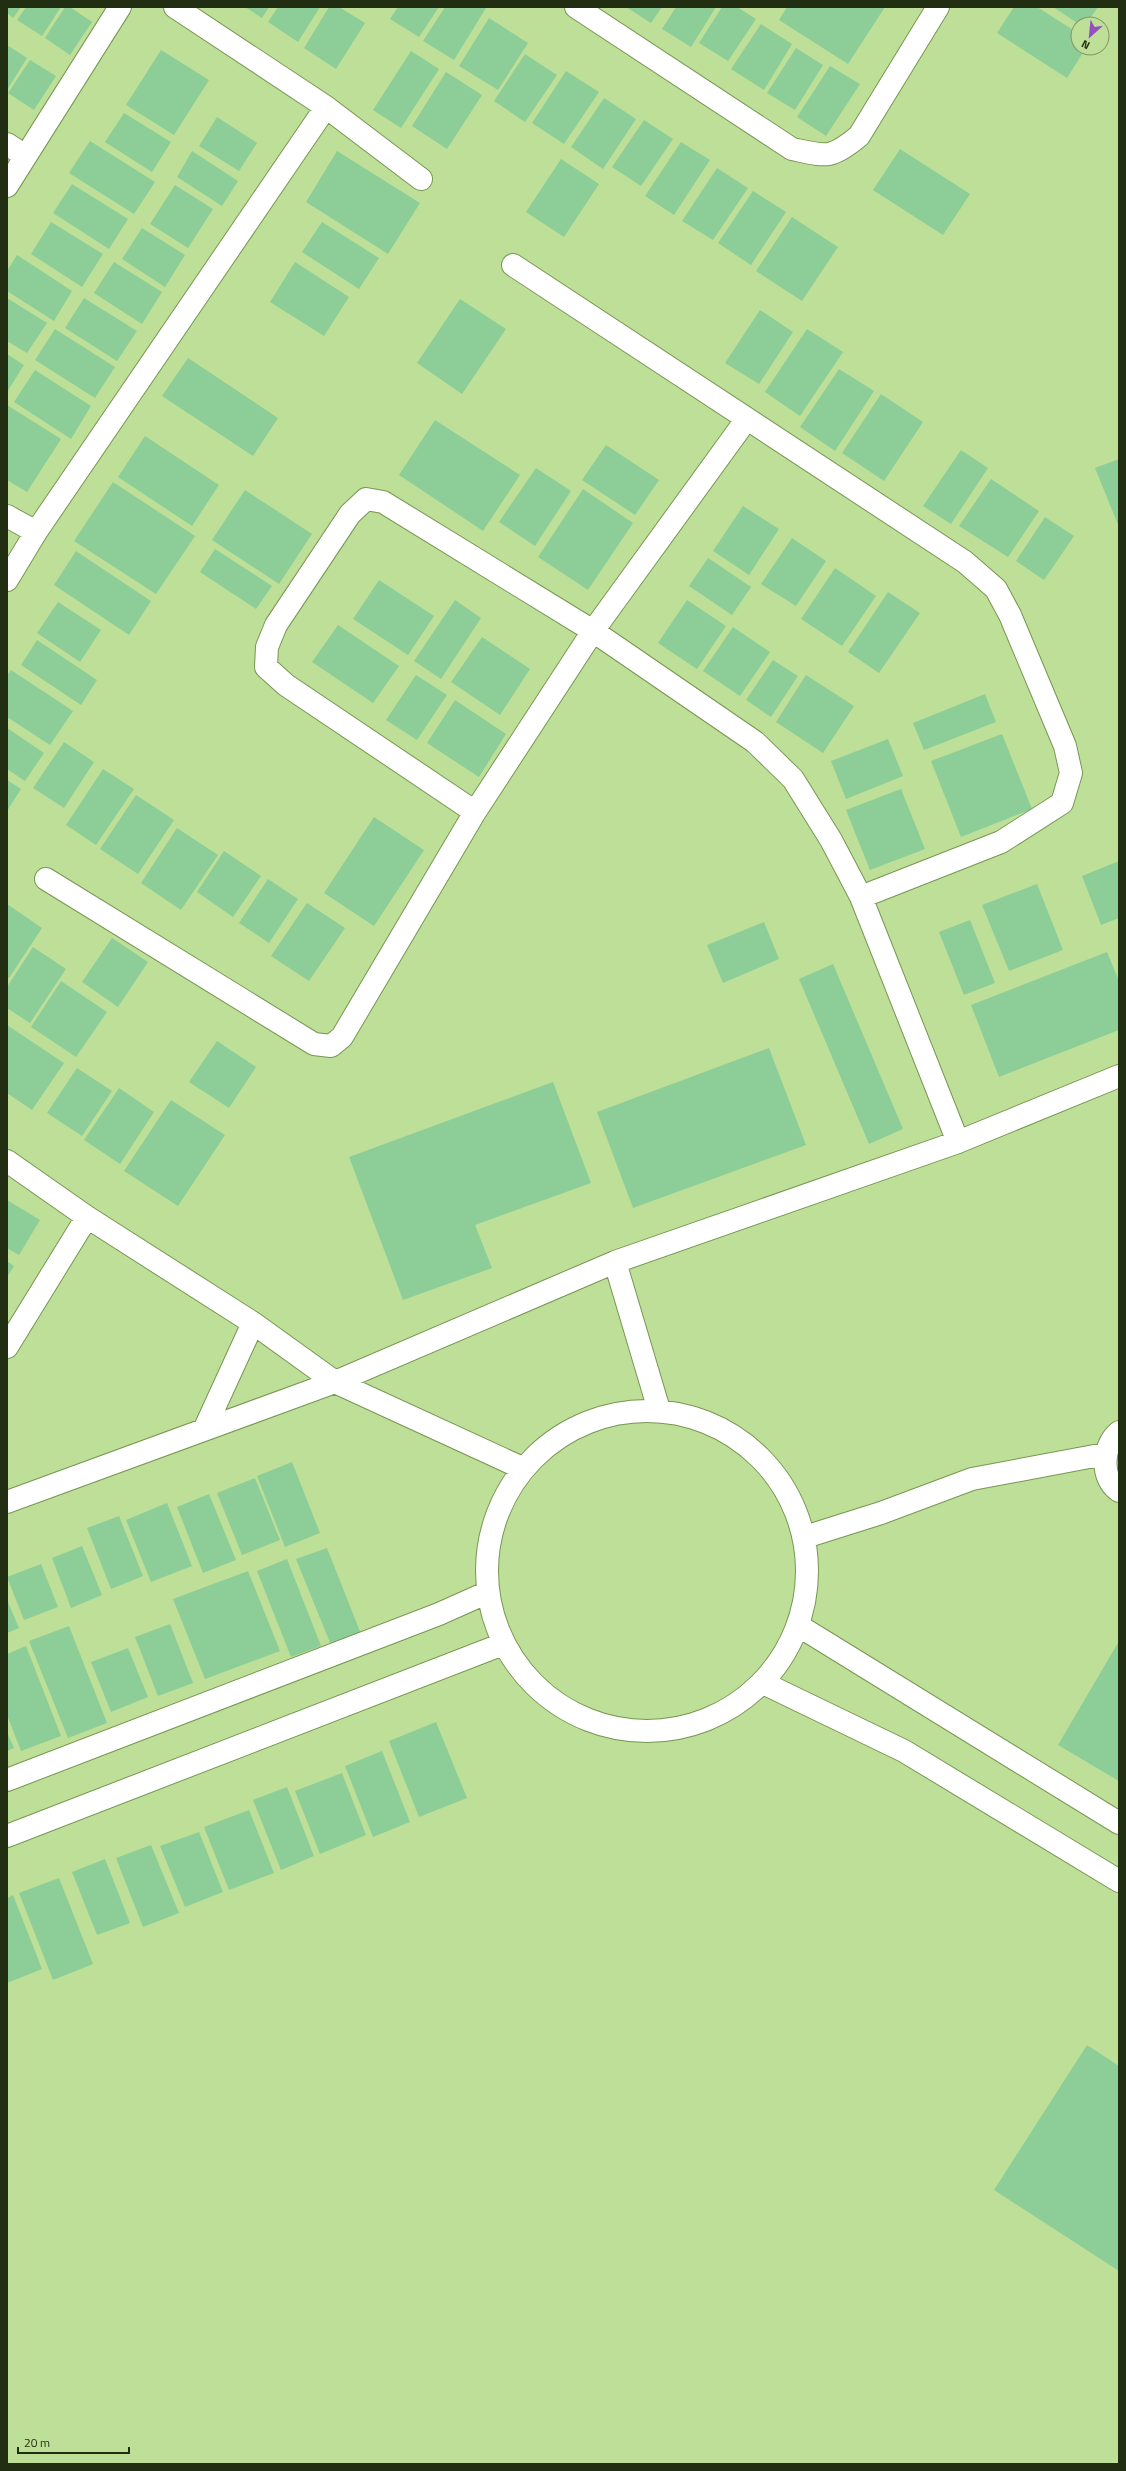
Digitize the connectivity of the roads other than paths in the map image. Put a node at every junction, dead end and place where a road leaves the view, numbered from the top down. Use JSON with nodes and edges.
{"nodes":[{"id":1,"x":120,"y":7,"type":"edge"},
{"id":2,"x":175,"y":7,"type":"edge"},
{"id":3,"x":576,"y":7,"type":"edge"},
{"id":4,"x":938,"y":7,"type":"edge"},
{"id":5,"x":326,"y":107,"type":"junction"},
{"id":6,"x":7,"y":144,"type":"edge"},
{"id":7,"x":25,"y":156,"type":"junction"},
{"id":8,"x":421,"y":179,"type":"dead end"},
{"id":9,"x":7,"y":186,"type":"edge"},
{"id":10,"x":513,"y":265,"type":"dead end"},
{"id":11,"x":746,"y":420,"type":"junction"},
{"id":12,"x":7,"y":516,"type":"edge"},
{"id":13,"x":36,"y":532,"type":"junction"},
{"id":14,"x":7,"y":580,"type":"edge"},
{"id":15,"x":593,"y":631,"type":"junction"},
{"id":16,"x":475,"y":812,"type":"junction"},
{"id":17,"x":46,"y":879,"type":"dead end"},
{"id":18,"x":861,"y":897,"type":"junction"},
{"id":19,"x":1119,"y":1076,"type":"edge"},
{"id":20,"x":958,"y":1142,"type":"junction"},
{"id":21,"x":7,"y":1161,"type":"edge"},
{"id":22,"x":87,"y":1217,"type":"junction"},
{"id":23,"x":615,"y":1262,"type":"junction"},
{"id":24,"x":253,"y":1323,"type":"junction"},
{"id":25,"x":7,"y":1347,"type":"edge"},
{"id":26,"x":335,"y":1382,"type":"junction"},
{"id":27,"x":659,"y":1410,"type":"junction"},
{"id":28,"x":204,"y":1430,"type":"junction"},
{"id":29,"x":1119,"y":1432,"type":"edge"},
{"id":30,"x":1106,"y":1454,"type":"junction"},
{"id":31,"x":522,"y":1468,"type":"junction"},
{"id":32,"x":1119,"y":1491,"type":"edge"},
{"id":33,"x":7,"y":1502,"type":"edge"},
{"id":34,"x":804,"y":1537,"type":"junction"},
{"id":35,"x":486,"y":1593,"type":"junction"},
{"id":36,"x":799,"y":1626,"type":"junction"},
{"id":37,"x":503,"y":1644,"type":"junction"},
{"id":38,"x":763,"y":1683,"type":"junction"},
{"id":39,"x":7,"y":1780,"type":"edge"},
{"id":40,"x":1119,"y":1823,"type":"edge"},
{"id":41,"x":7,"y":1836,"type":"edge"},
{"id":42,"x":1119,"y":1881,"type":"edge"}],
"edges":[{"from":1,"to":7,"type":"street"},
{"from":2,"to":5,"type":"street"},
{"from":3,"to":4,"type":"street"},
{"from":5,"to":8,"type":"street"},
{"from":5,"to":13,"type":"street"},
{"from":6,"to":7,"type":"street"},
{"from":7,"to":9,"type":"street"},
{"from":10,"to":11,"type":"street"},
{"from":11,"to":15,"type":"street"},
{"from":11,"to":18,"type":"street"},
{"from":12,"to":13,"type":"street"},
{"from":13,"to":14,"type":"street"},
{"from":15,"to":16,"type":"street"},
{"from":15,"to":16,"type":"street"},
{"from":15,"to":18,"type":"street"},
{"from":16,"to":17,"type":"street"},
{"from":18,"to":20,"type":"street"},
{"from":19,"to":20,"type":"street"},
{"from":20,"to":23,"type":"street"},
{"from":21,"to":22,"type":"street"},
{"from":22,"to":24,"type":"street"},
{"from":22,"to":25,"type":"street"},
{"from":23,"to":26,"type":"street"},
{"from":23,"to":27,"type":"street"},
{"from":24,"to":26,"type":"street"},
{"from":24,"to":28,"type":"street"},
{"from":26,"to":28,"type":"street"},
{"from":26,"to":31,"type":"street"},
{"from":27,"to":31,"type":"street"},
{"from":27,"to":34,"type":"street"},
{"from":28,"to":33,"type":"street"},
{"from":29,"to":30,"type":"street"},
{"from":30,"to":32,"type":"street"},
{"from":30,"to":34,"type":"street"},
{"from":31,"to":35,"type":"street"},
{"from":34,"to":36,"type":"street"},
{"from":35,"to":37,"type":"street"},
{"from":35,"to":39,"type":"street"},
{"from":36,"to":38,"type":"street"},
{"from":36,"to":40,"type":"street"},
{"from":37,"to":38,"type":"street"},
{"from":37,"to":41,"type":"street"},
{"from":38,"to":42,"type":"street"}]}
